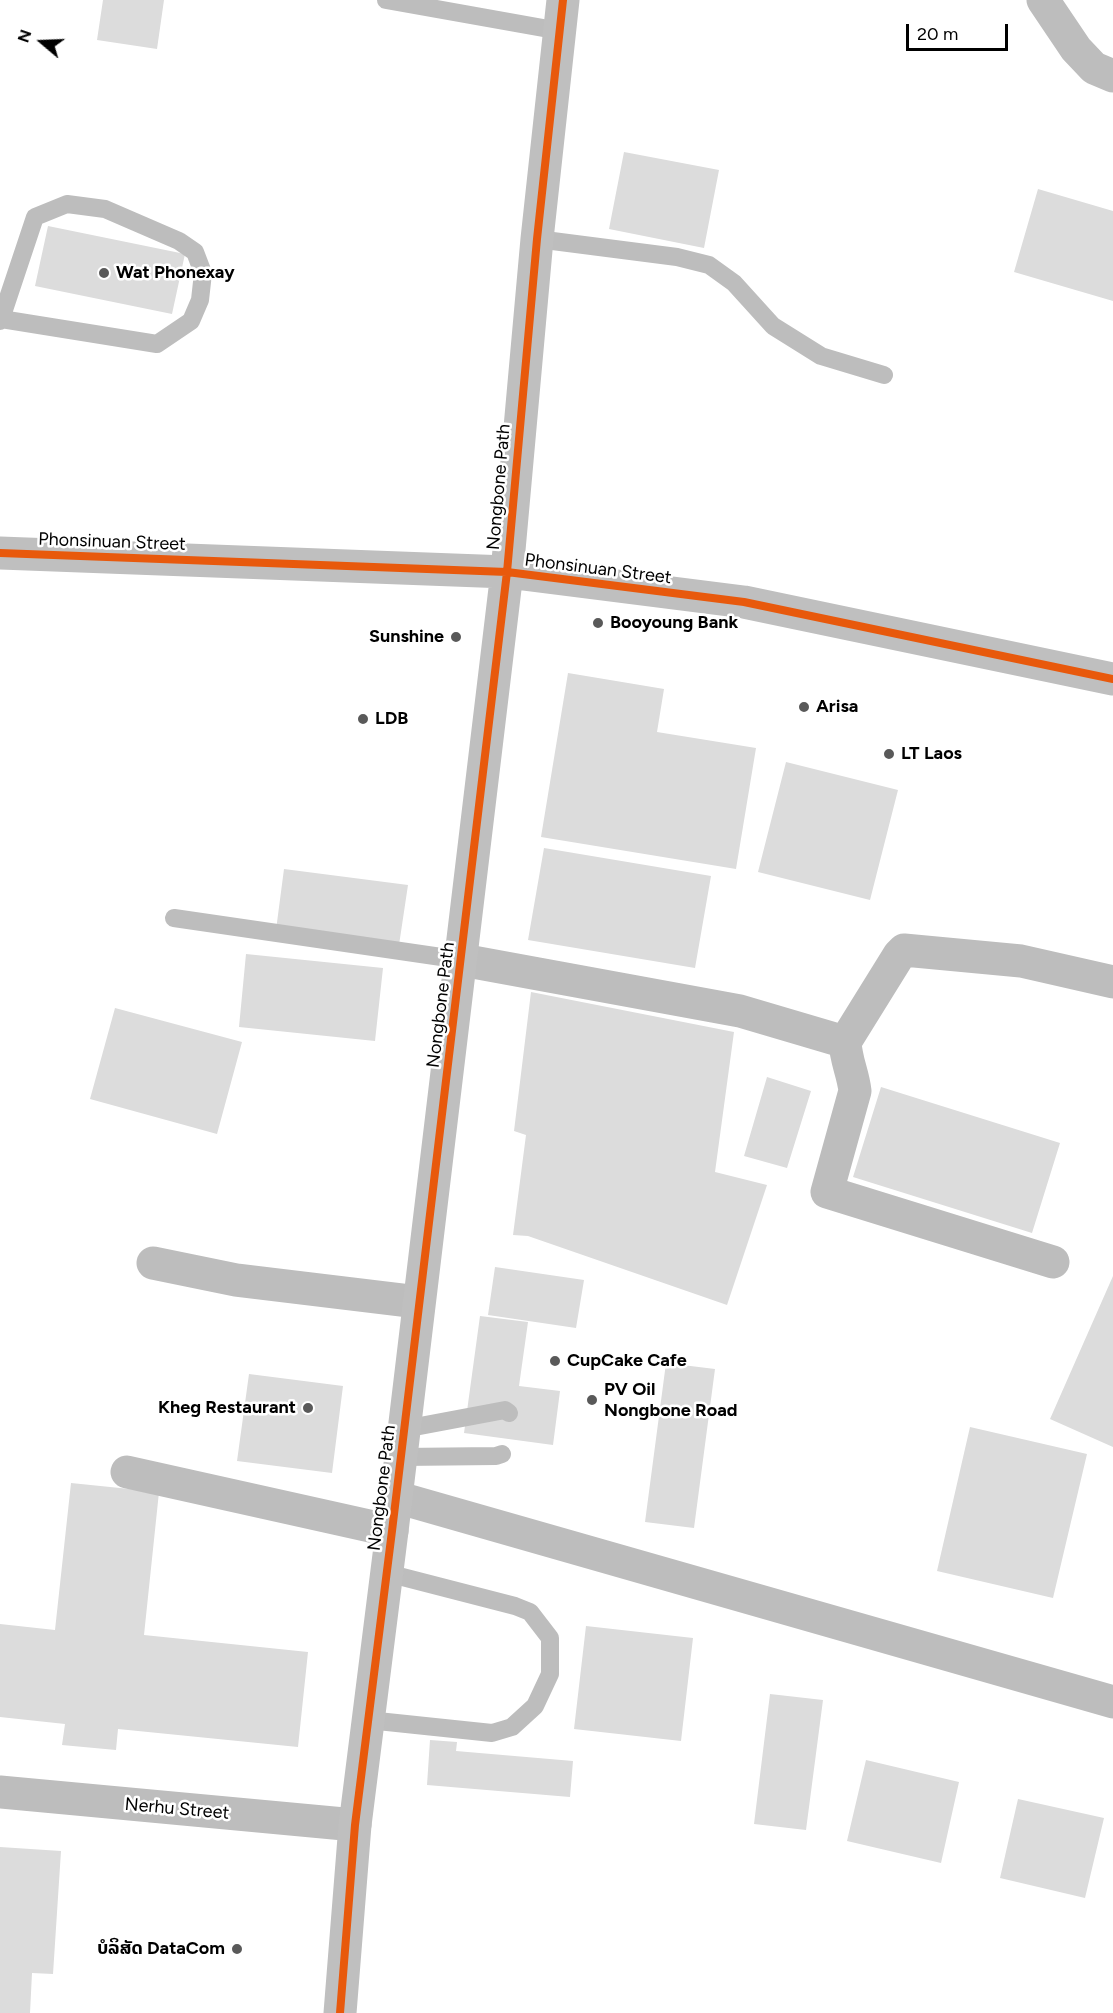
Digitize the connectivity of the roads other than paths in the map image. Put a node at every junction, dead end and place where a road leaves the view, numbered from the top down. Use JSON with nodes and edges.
{"nodes":[{"id":1,"x":386,"y":0,"type":"edge"},
{"id":2,"x":1042,"y":0,"type":"edge"},
{"id":3,"x":443,"y":5,"type":"edge"},
{"id":4,"x":562,"y":15,"type":"edge"},
{"id":5,"x":1113,"y":76,"type":"edge"},
{"id":6,"x":537,"y":239,"type":"junction"},
{"id":7,"x":0,"y":320,"type":"edge"},
{"id":8,"x":884,"y":375,"type":"dead end"},
{"id":9,"x":0,"y":553,"type":"edge"},
{"id":10,"x":507,"y":573,"type":"junction"},
{"id":11,"x":1113,"y":679,"type":"edge"},
{"id":12,"x":174,"y":918,"type":"dead end"},
{"id":13,"x":462,"y":960,"type":"junction"},
{"id":14,"x":1113,"y":982,"type":"edge"},
{"id":15,"x":845,"y":1042,"type":"junction"},
{"id":16,"x":1053,"y":1262,"type":"dead end"},
{"id":17,"x":153,"y":1263,"type":"dead end"},
{"id":18,"x":418,"y":1302,"type":"junction"},
{"id":19,"x":509,"y":1413,"type":"dead end"},
{"id":20,"x":403,"y":1443,"type":"junction"},
{"id":21,"x":502,"y":1454,"type":"dead end"},
{"id":22,"x":127,"y":1472,"type":"dead end"},
{"id":23,"x":396,"y":1497,"type":"junction"},
{"id":24,"x":392,"y":1531,"type":"junction"},
{"id":25,"x":387,"y":1573,"type":"junction"},
{"id":26,"x":1113,"y":1702,"type":"edge"},
{"id":27,"x":368,"y":1720,"type":"junction"},
{"id":28,"x":0,"y":1792,"type":"edge"},
{"id":29,"x":355,"y":1825,"type":"junction"},
{"id":30,"x":340,"y":2013,"type":"edge"}],
"edges":[{"from":1,"to":3,"type":"lane"},
{"from":2,"to":5,"type":"street"},
{"from":3,"to":4,"type":"lane"},
{"from":4,"to":6,"type":"street","name":"Nongbone Path"},
{"from":6,"to":8,"type":"lane"},
{"from":6,"to":10,"type":"street","name":"Nongbone Path"},
{"from":7,"to":7,"type":"lane"},
{"from":9,"to":10,"type":"street","name":"Phonsinuan Street"},
{"from":10,"to":11,"type":"street","name":"Phonsinuan Street"},
{"from":10,"to":13,"type":"street","name":"Nongbone Path"},
{"from":12,"to":13,"type":"lane"},
{"from":13,"to":15,"type":"street"},
{"from":13,"to":18,"type":"street","name":"Nongbone Path"},
{"from":14,"to":15,"type":"street"},
{"from":15,"to":16,"type":"street"},
{"from":17,"to":18,"type":"street"},
{"from":18,"to":20,"type":"street","name":"Nongbone Path"},
{"from":19,"to":20,"type":"lane"},
{"from":20,"to":21,"type":"lane"},
{"from":20,"to":23,"type":"street","name":"Nongbone Path"},
{"from":22,"to":24,"type":"street"},
{"from":23,"to":24,"type":"street","name":"Nongbone Path"},
{"from":23,"to":26,"type":"street"},
{"from":24,"to":25,"type":"street","name":"Nongbone Path"},
{"from":25,"to":27,"type":"street","name":"Nongbone Path"},
{"from":25,"to":27,"type":"lane"},
{"from":27,"to":29,"type":"street","name":"Nongbone Path"},
{"from":28,"to":29,"type":"street","name":"Nerhu Street"},
{"from":29,"to":30,"type":"street","name":"Nongbone Path"}]}
